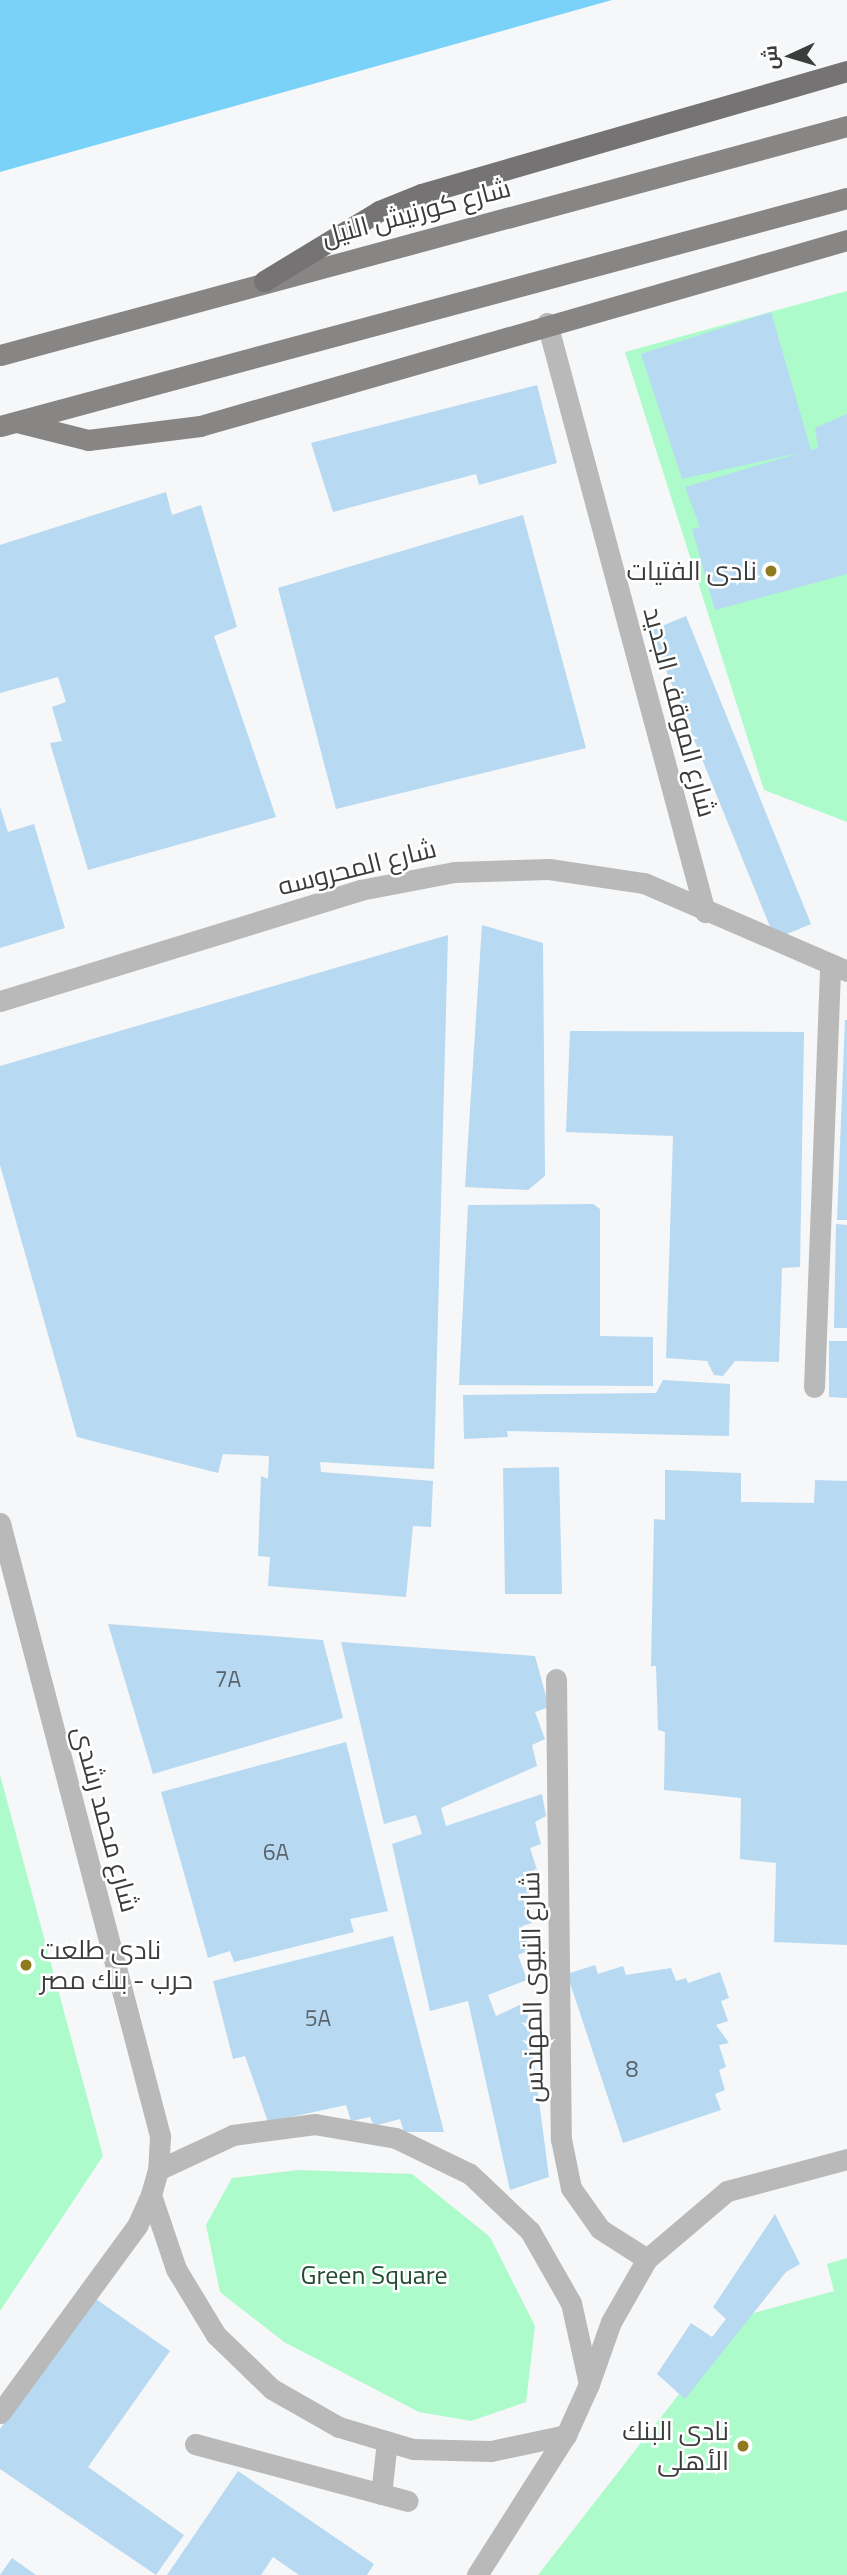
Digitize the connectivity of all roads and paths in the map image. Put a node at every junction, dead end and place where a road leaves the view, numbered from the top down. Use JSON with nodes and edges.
{"nodes":[{"id":1,"x":847,"y":71,"type":"edge"},
{"id":2,"x":847,"y":125,"type":"edge"},
{"id":3,"x":847,"y":198,"type":"edge"},
{"id":4,"x":847,"y":240,"type":"edge"},
{"id":5,"x":264,"y":281,"type":"junction"},
{"id":6,"x":547,"y":323,"type":"junction"},
{"id":7,"x":0,"y":355,"type":"edge"},
{"id":8,"x":7,"y":424,"type":"edge"},
{"id":9,"x":705,"y":912,"type":"junction"},
{"id":10,"x":839,"y":968,"type":"edge"},
{"id":11,"x":0,"y":1001,"type":"edge"},
{"id":12,"x":814,"y":1387,"type":"dead end"},
{"id":13,"x":0,"y":1523,"type":"edge"},
{"id":14,"x":556,"y":1679,"type":"dead end"},
{"id":15,"x":847,"y":2159,"type":"edge"},
{"id":16,"x":158,"y":2170,"type":"junction"},
{"id":17,"x":151,"y":2195,"type":"junction"},
{"id":18,"x":647,"y":2259,"type":"junction"},
{"id":19,"x":589,"y":2384,"type":"junction"},
{"id":20,"x":0,"y":2413,"type":"edge"},
{"id":21,"x":566,"y":2434,"type":"junction"},
{"id":22,"x":387,"y":2441,"type":"junction"},
{"id":23,"x":195,"y":2444,"type":"dead end"},
{"id":24,"x":381,"y":2494,"type":"junction"},
{"id":25,"x":407,"y":2501,"type":"dead end"},
{"id":26,"x":477,"y":2575,"type":"edge"}],
"edges":[{"from":1,"to":5,"type":"highway"},
{"from":2,"to":5,"type":"main road","name":"شارع كورنيش النيل"},
{"from":3,"to":8,"type":"main road"},
{"from":4,"to":6,"type":"main road"},
{"from":5,"to":7,"type":"main road","name":"شارع كورنيش النيل"},
{"from":6,"to":8,"type":"main road"},
{"from":6,"to":9,"type":"street","name":"شارع الموقف الجديد"},
{"from":9,"to":10,"type":"street","name":"شارع المحروسه"},
{"from":9,"to":11,"type":"street","name":"شارع المحروسه"},
{"from":10,"to":12,"type":"street"},
{"from":13,"to":16,"type":"street","name":"شارع محمد رشدى"},
{"from":14,"to":18,"type":"street","name":"شارع النبوى المهندس"},
{"from":15,"to":18,"type":"street"},
{"from":16,"to":17,"type":"street","name":"شارع محمد رشدى"},
{"from":16,"to":19,"type":"street"},
{"from":17,"to":20,"type":"street"},
{"from":17,"to":22,"type":"street"},
{"from":18,"to":19,"type":"street"},
{"from":19,"to":21,"type":"street"},
{"from":21,"to":22,"type":"street"},
{"from":21,"to":26,"type":"street"},
{"from":22,"to":24,"type":"street"},
{"from":23,"to":24,"type":"street"},
{"from":24,"to":25,"type":"street"}]}
